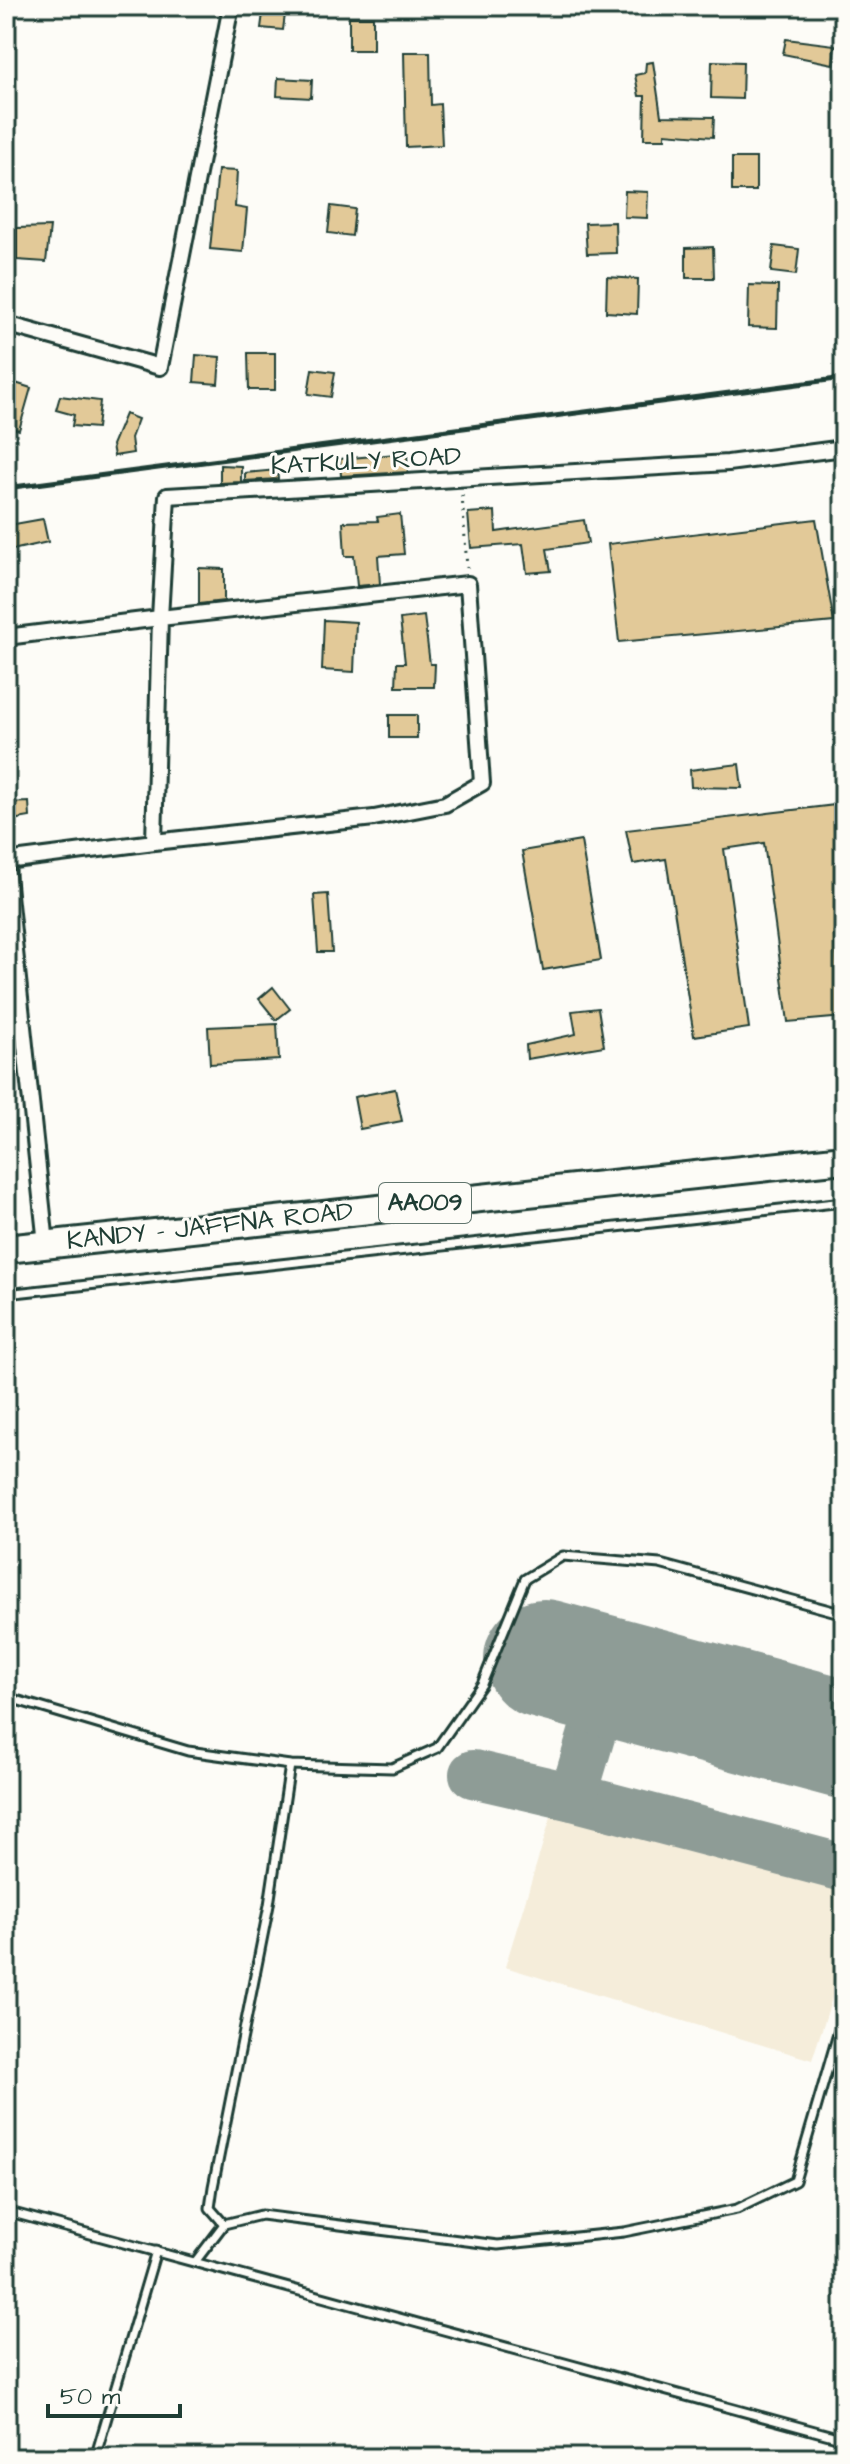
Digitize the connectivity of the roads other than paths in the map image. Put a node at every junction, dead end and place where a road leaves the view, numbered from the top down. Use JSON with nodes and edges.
{"nodes":[{"id":1,"x":231,"y":6,"type":"edge"},
{"id":2,"x":6,"y":324,"type":"edge"},
{"id":3,"x":844,"y":448,"type":"edge"},
{"id":4,"x":160,"y":618,"type":"junction"},
{"id":5,"x":6,"y":637,"type":"edge"},
{"id":6,"x":154,"y":842,"type":"junction"},
{"id":7,"x":6,"y":863,"type":"edge"},
{"id":8,"x":844,"y":1159,"type":"edge"},
{"id":9,"x":844,"y":1202,"type":"edge"},
{"id":10,"x":46,"y":1244,"type":"junction"},
{"id":11,"x":6,"y":1249,"type":"edge"},
{"id":12,"x":6,"y":1294,"type":"edge"},
{"id":13,"x":844,"y":1614,"type":"edge"},
{"id":14,"x":6,"y":1697,"type":"edge"},
{"id":15,"x":290,"y":1765,"type":"junction"},
{"id":16,"x":844,"y":2013,"type":"edge"},
{"id":17,"x":6,"y":2211,"type":"edge"},
{"id":18,"x":224,"y":2224,"type":"junction"},
{"id":19,"x":156,"y":2251,"type":"junction"},
{"id":20,"x":195,"y":2262,"type":"junction"},
{"id":21,"x":844,"y":2439,"type":"edge"},
{"id":22,"x":95,"y":2458,"type":"edge"}],
"edges":[{"from":1,"to":2,"type":"street"},
{"from":3,"to":4,"type":"street","name":"KATKULY ROAD"},
{"from":4,"to":5,"type":"street"},
{"from":4,"to":6,"type":"street"},
{"from":4,"to":6,"type":"street"},
{"from":6,"to":7,"type":"street"},
{"from":7,"to":10,"type":"street"},
{"from":8,"to":10,"type":"highway","name":"KANDY - JAFFNA ROAD","number":"AA009"},
{"from":9,"to":12,"type":"lane"},
{"from":10,"to":11,"type":"highway","name":"KANDY - JAFFNA ROAD","number":"AA009"},
{"from":13,"to":15,"type":"lane"},
{"from":14,"to":15,"type":"lane"},
{"from":15,"to":18,"type":"lane"},
{"from":16,"to":18,"type":"lane"},
{"from":17,"to":19,"type":"lane"},
{"from":18,"to":20,"type":"lane"},
{"from":19,"to":20,"type":"lane"},
{"from":19,"to":22,"type":"lane"},
{"from":20,"to":21,"type":"lane"}]}
